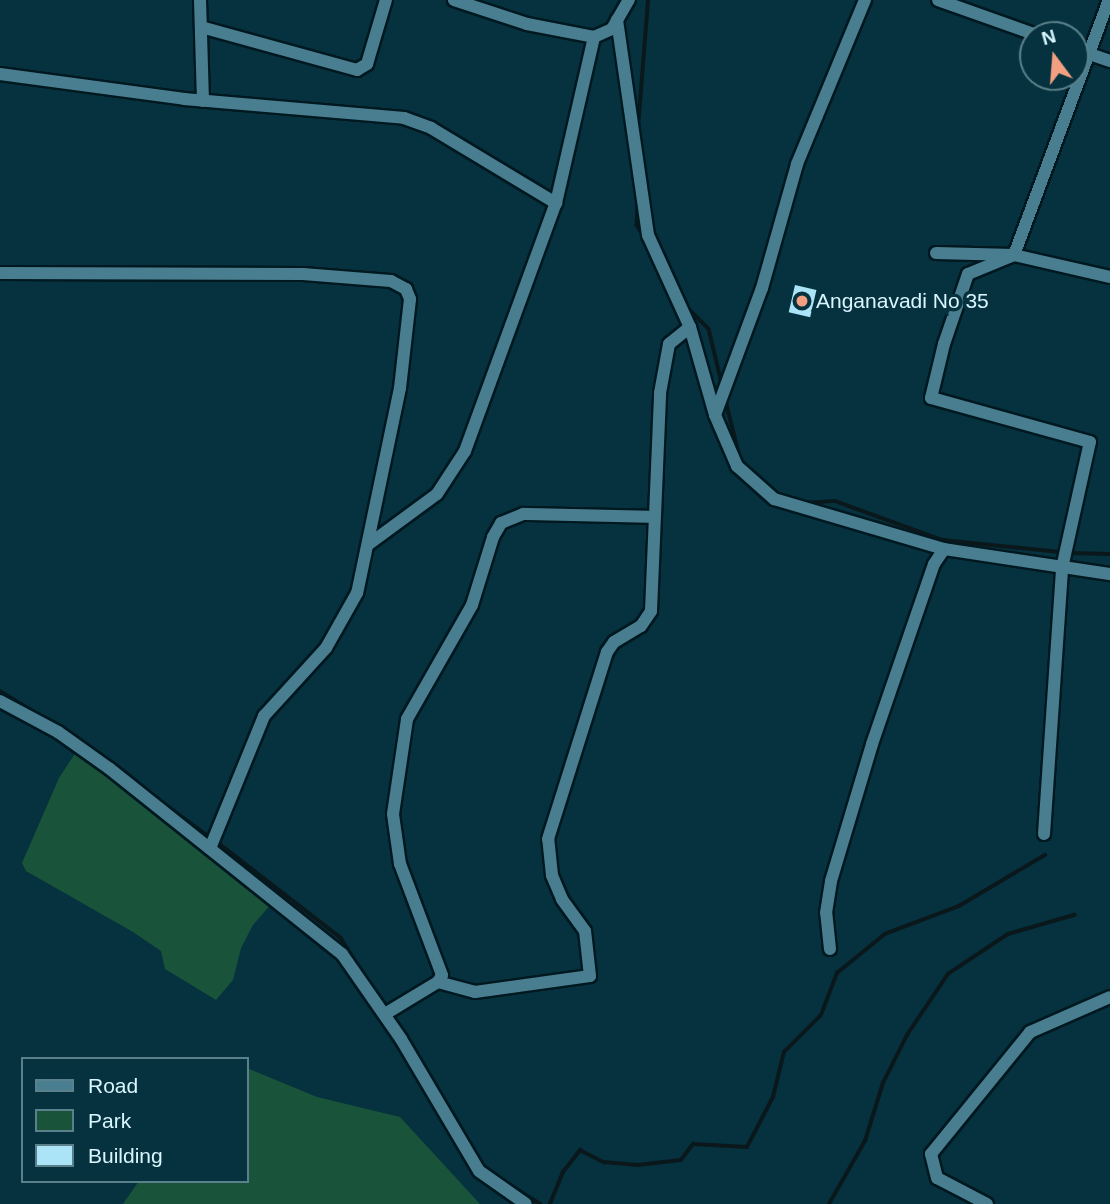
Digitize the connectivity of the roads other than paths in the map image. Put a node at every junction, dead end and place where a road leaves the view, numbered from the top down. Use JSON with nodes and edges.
{"nodes":[{"id":1,"x":201,"y":0,"type":"edge"},
{"id":2,"x":386,"y":0,"type":"edge"},
{"id":3,"x":454,"y":0,"type":"edge"},
{"id":4,"x":629,"y":0,"type":"edge"},
{"id":5,"x":864,"y":0,"type":"edge"},
{"id":6,"x":938,"y":0,"type":"edge"},
{"id":7,"x":1109,"y":0,"type":"edge"},
{"id":8,"x":617,"y":20,"type":"junction"},
{"id":9,"x":201,"y":27,"type":"junction"},
{"id":10,"x":1019,"y":29,"type":"edge"},
{"id":11,"x":594,"y":37,"type":"junction"},
{"id":12,"x":1091,"y":54,"type":"junction"},
{"id":13,"x":1110,"y":61,"type":"edge"},
{"id":14,"x":0,"y":74,"type":"edge"},
{"id":15,"x":203,"y":101,"type":"junction"},
{"id":16,"x":556,"y":203,"type":"junction"},
{"id":17,"x":936,"y":253,"type":"dead end"},
{"id":18,"x":1014,"y":255,"type":"junction"},
{"id":19,"x":0,"y":273,"type":"edge"},
{"id":20,"x":1110,"y":277,"type":"edge"},
{"id":21,"x":690,"y":327,"type":"junction"},
{"id":22,"x":715,"y":415,"type":"junction"},
{"id":23,"x":653,"y":517,"type":"junction"},
{"id":24,"x":369,"y":544,"type":"junction"},
{"id":25,"x":944,"y":548,"type":"junction"},
{"id":26,"x":1062,"y":568,"type":"junction"},
{"id":27,"x":1110,"y":573,"type":"edge"},
{"id":28,"x":0,"y":701,"type":"edge"},
{"id":29,"x":1044,"y":834,"type":"dead end"},
{"id":30,"x":211,"y":846,"type":"junction"},
{"id":31,"x":830,"y":949,"type":"dead end"},
{"id":32,"x":438,"y":982,"type":"junction"},
{"id":33,"x":1110,"y":997,"type":"edge"},
{"id":34,"x":385,"y":1014,"type":"junction"},
{"id":35,"x":526,"y":1204,"type":"edge"},
{"id":36,"x":987,"y":1204,"type":"edge"}],
"edges":[{"from":1,"to":9,"type":"street"},
{"from":2,"to":9,"type":"street"},
{"from":3,"to":11,"type":"street"},
{"from":4,"to":8,"type":"street"},
{"from":5,"to":22,"type":"street"},
{"from":6,"to":10,"type":"street"},
{"from":7,"to":12,"type":"street"},
{"from":8,"to":11,"type":"street"},
{"from":8,"to":21,"type":"street"},
{"from":9,"to":15,"type":"street"},
{"from":11,"to":16,"type":"street"},
{"from":12,"to":13,"type":"street"},
{"from":12,"to":18,"type":"street"},
{"from":14,"to":15,"type":"street"},
{"from":15,"to":16,"type":"street"},
{"from":16,"to":24,"type":"street"},
{"from":17,"to":18,"type":"street"},
{"from":18,"to":20,"type":"street"},
{"from":18,"to":26,"type":"street"},
{"from":19,"to":24,"type":"street"},
{"from":21,"to":22,"type":"street"},
{"from":21,"to":23,"type":"street"},
{"from":22,"to":25,"type":"street"},
{"from":23,"to":32,"type":"street"},
{"from":23,"to":32,"type":"street"},
{"from":24,"to":30,"type":"street"},
{"from":25,"to":26,"type":"street"},
{"from":25,"to":31,"type":"street"},
{"from":26,"to":27,"type":"street"},
{"from":26,"to":29,"type":"street"},
{"from":28,"to":30,"type":"street"},
{"from":30,"to":34,"type":"street"},
{"from":32,"to":34,"type":"street"},
{"from":33,"to":36,"type":"street"},
{"from":34,"to":35,"type":"street"}]}
